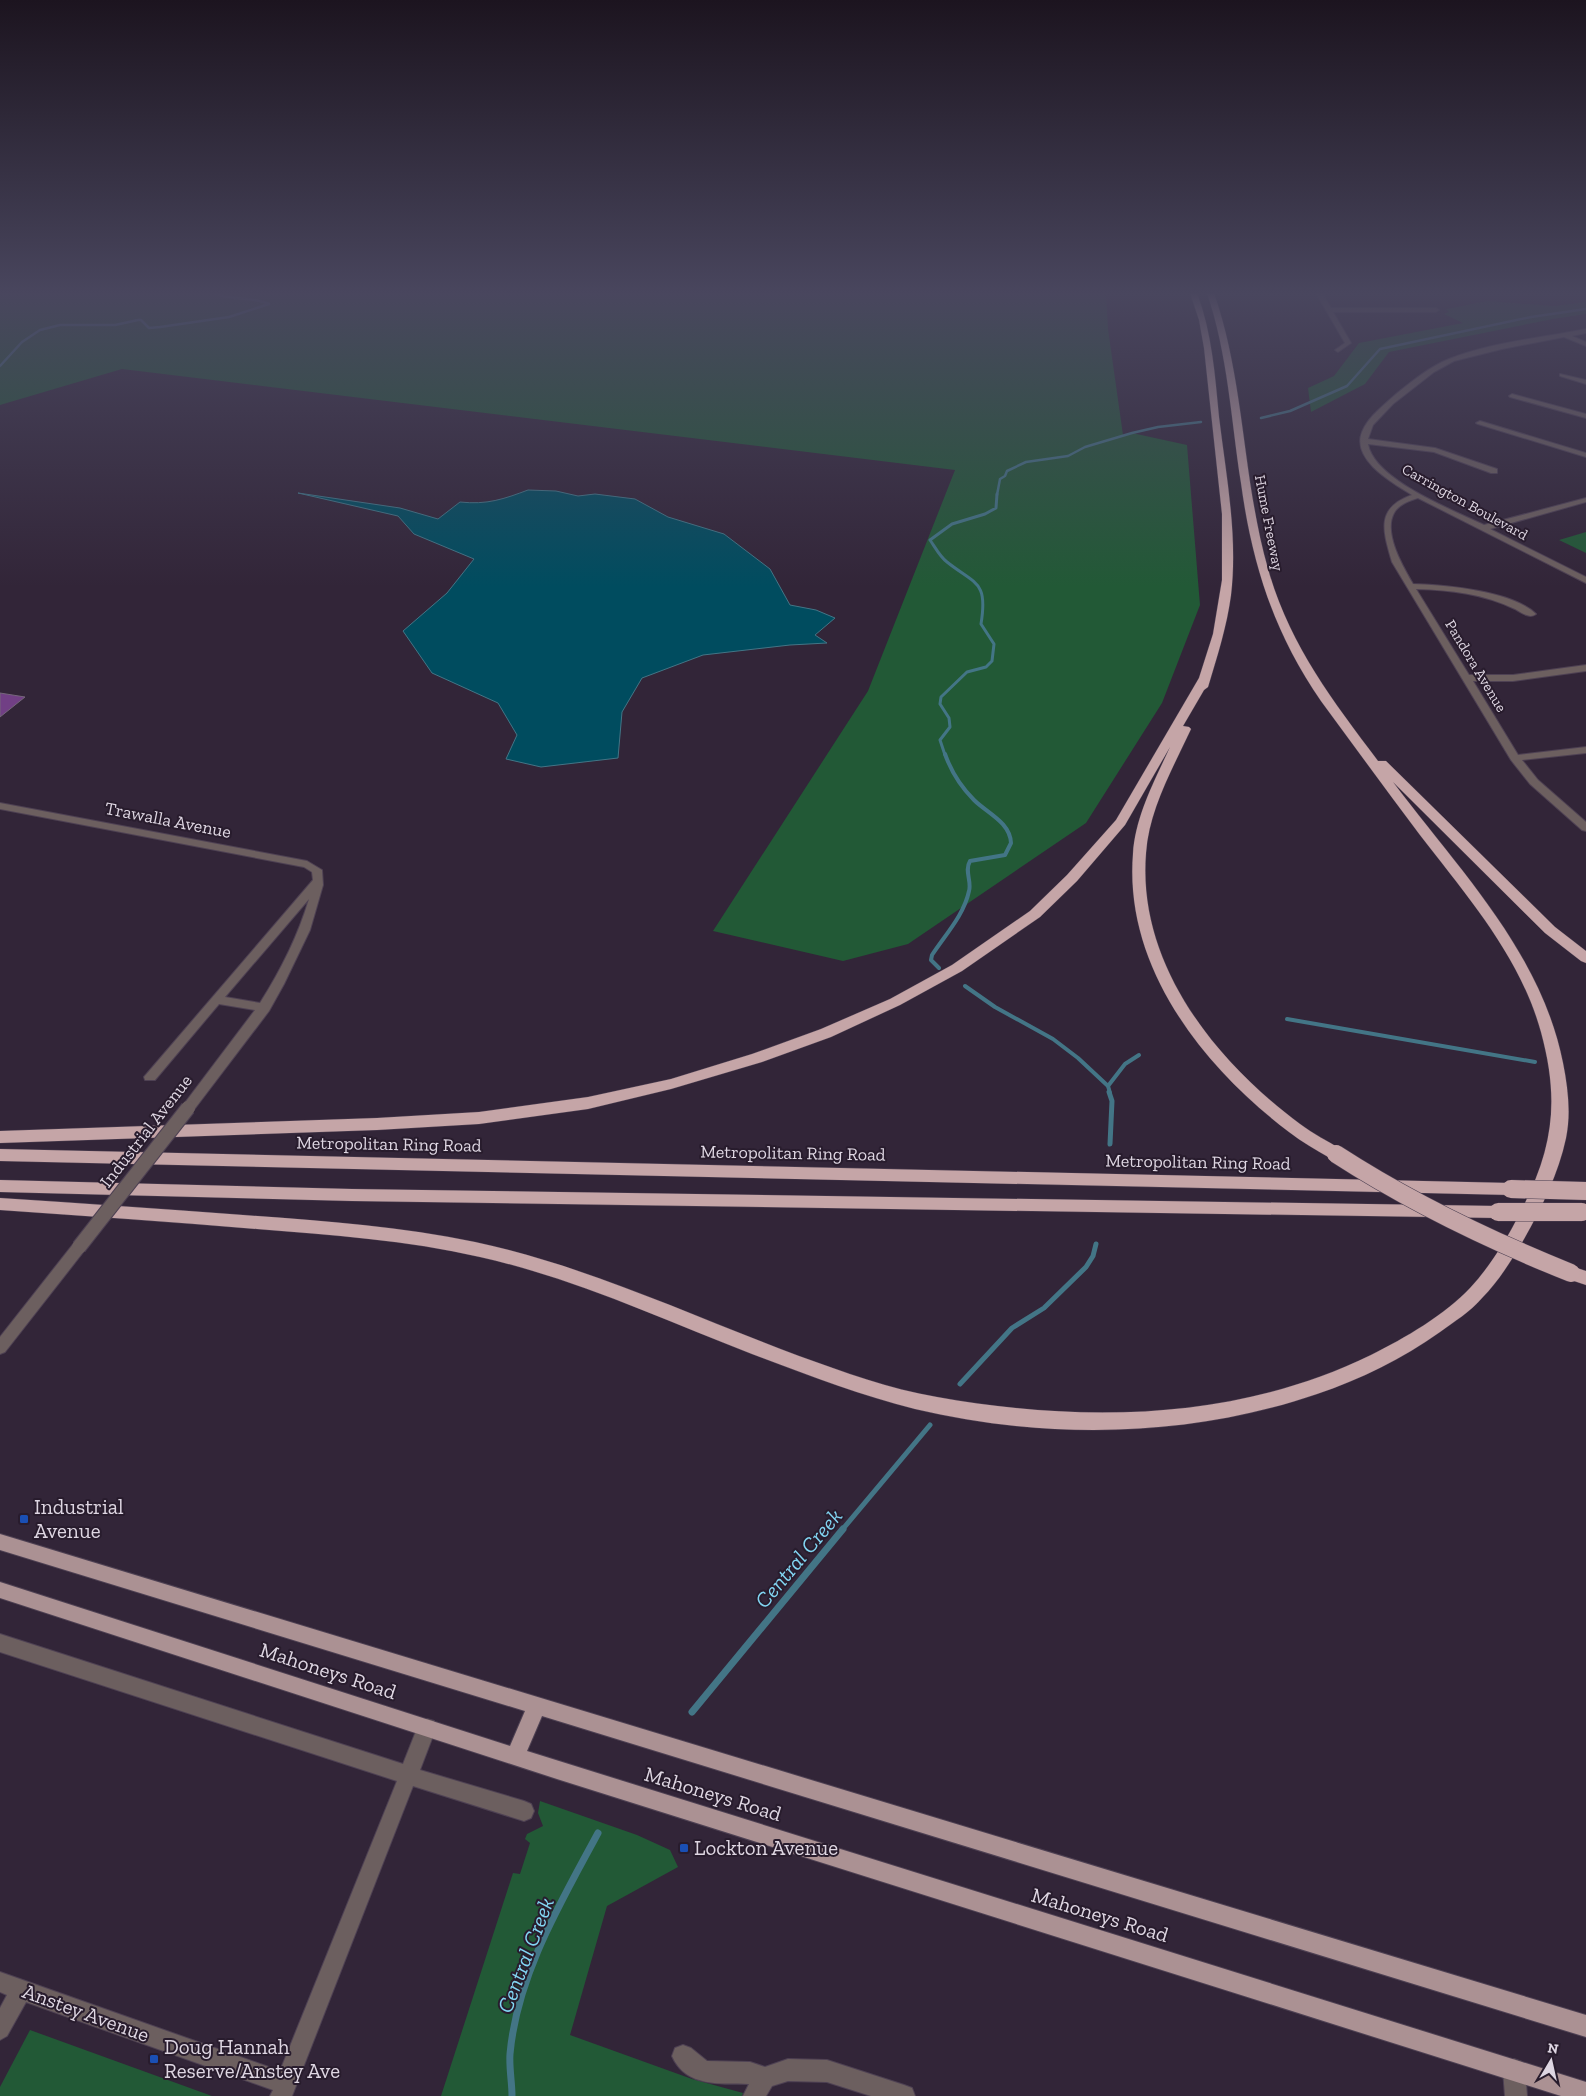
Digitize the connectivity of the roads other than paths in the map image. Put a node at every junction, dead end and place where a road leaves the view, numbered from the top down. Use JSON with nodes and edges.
{"nodes":[{"id":1,"x":1212,"y":391,"type":"edge"},
{"id":2,"x":1231,"y":391,"type":"edge"},
{"id":3,"x":1407,"y":391,"type":"edge"},
{"id":4,"x":1512,"y":396,"type":"dead end"},
{"id":5,"x":1586,"y":416,"type":"edge"},
{"id":6,"x":1480,"y":423,"type":"dead end"},
{"id":7,"x":1364,"y":441,"type":"junction"},
{"id":8,"x":1586,"y":455,"type":"edge"},
{"id":9,"x":1494,"y":470,"type":"dead end"},
{"id":10,"x":1422,"y":497,"type":"junction"},
{"id":11,"x":1586,"y":500,"type":"edge"},
{"id":12,"x":1482,"y":528,"type":"junction"},
{"id":13,"x":1586,"y":580,"type":"edge"},
{"id":14,"x":1410,"y":586,"type":"junction"},
{"id":15,"x":1532,"y":614,"type":"dead end"},
{"id":16,"x":1586,"y":668,"type":"edge"},
{"id":17,"x":1205,"y":678,"type":"junction"},
{"id":18,"x":1467,"y":678,"type":"junction"},
{"id":19,"x":1354,"y":737,"type":"junction"},
{"id":20,"x":1586,"y":750,"type":"edge"},
{"id":21,"x":1515,"y":758,"type":"junction"},
{"id":22,"x":0,"y":806,"type":"edge"},
{"id":23,"x":1586,"y":828,"type":"edge"},
{"id":24,"x":318,"y":882,"type":"junction"},
{"id":25,"x":1586,"y":958,"type":"edge"},
{"id":26,"x":216,"y":999,"type":"junction"},
{"id":27,"x":265,"y":1008,"type":"junction"},
{"id":28,"x":150,"y":1077,"type":"dead end"},
{"id":29,"x":0,"y":1137,"type":"edge"},
{"id":30,"x":0,"y":1155,"type":"edge"},
{"id":31,"x":0,"y":1186,"type":"edge"},
{"id":32,"x":1586,"y":1191,"type":"edge"},
{"id":33,"x":0,"y":1204,"type":"edge"},
{"id":34,"x":1584,"y":1212,"type":"edge"},
{"id":35,"x":1578,"y":1275,"type":"edge"},
{"id":36,"x":0,"y":1348,"type":"edge"},
{"id":37,"x":0,"y":1542,"type":"edge"},
{"id":38,"x":0,"y":1590,"type":"edge"},
{"id":39,"x":0,"y":1643,"type":"edge"},
{"id":40,"x":537,"y":1706,"type":"junction"},
{"id":41,"x":427,"y":1728,"type":"junction"},
{"id":42,"x":515,"y":1756,"type":"junction"},
{"id":43,"x":410,"y":1776,"type":"junction"},
{"id":44,"x":524,"y":1811,"type":"dead end"},
{"id":45,"x":0,"y":1982,"type":"edge"},
{"id":46,"x":21,"y":1990,"type":"junction"},
{"id":47,"x":1586,"y":2026,"type":"edge"},
{"id":48,"x":0,"y":2029,"type":"edge"},
{"id":49,"x":682,"y":2056,"type":"dead end"},
{"id":50,"x":1514,"y":2070,"type":"junction"},
{"id":51,"x":760,"y":2087,"type":"edge"},
{"id":52,"x":1554,"y":2089,"type":"edge"},
{"id":53,"x":283,"y":2090,"type":"edge"},
{"id":54,"x":1586,"y":2093,"type":"edge"},
{"id":55,"x":904,"y":2096,"type":"edge"},
{"id":56,"x":1516,"y":2096,"type":"edge"}],
"edges":[{"from":1,"to":17,"type":"highway"},
{"from":2,"to":19,"type":"highway","name":"Hume Freeway"},
{"from":3,"to":7,"type":"street"},
{"from":4,"to":5,"type":"street"},
{"from":6,"to":8,"type":"street"},
{"from":7,"to":9,"type":"street"},
{"from":7,"to":10,"type":"street","name":"Carrington Boulevard"},
{"from":10,"to":12,"type":"street","name":"Carrington Boulevard"},
{"from":10,"to":14,"type":"street","name":"Pandora Avenue"},
{"from":11,"to":12,"type":"street"},
{"from":12,"to":13,"type":"street","name":"Carrington Boulevard"},
{"from":14,"to":15,"type":"street"},
{"from":14,"to":18,"type":"street","name":"Pandora Avenue"},
{"from":16,"to":18,"type":"street"},
{"from":17,"to":29,"type":"highway"},
{"from":17,"to":35,"type":"highway","bridge":true},
{"from":18,"to":21,"type":"street","name":"Pandora Avenue"},
{"from":19,"to":25,"type":"highway"},
{"from":19,"to":33,"type":"highway"},
{"from":20,"to":21,"type":"street"},
{"from":21,"to":23,"type":"street","name":"Pandora Avenue"},
{"from":22,"to":24,"type":"street","name":"Trawalla Avenue"},
{"from":24,"to":26,"type":"street","name":"Industrial Avenue"},
{"from":24,"to":27,"type":"street","name":"Industrial Avenue"},
{"from":26,"to":27,"type":"street"},
{"from":26,"to":28,"type":"street","name":"Industrial Avenue"},
{"from":27,"to":36,"type":"street","name":"Industrial Avenue","bridge":true},
{"from":30,"to":32,"type":"highway","name":"Metropolitan Ring Road","bridge":true},
{"from":31,"to":34,"type":"highway","bridge":true},
{"from":37,"to":40,"type":"main road","name":"Mahoneys Road"},
{"from":38,"to":41,"type":"main road","name":"Mahoneys Road"},
{"from":39,"to":43,"type":"street"},
{"from":40,"to":42,"type":"main road"},
{"from":40,"to":47,"type":"main road","name":"Mahoneys Road"},
{"from":41,"to":42,"type":"main road","name":"Mahoneys Road"},
{"from":41,"to":43,"type":"street"},
{"from":42,"to":50,"type":"main road","name":"Mahoneys Road"},
{"from":43,"to":44,"type":"street"},
{"from":43,"to":53,"type":"street"},
{"from":45,"to":46,"type":"street","name":"Anstey Avenue"},
{"from":46,"to":48,"type":"street"},
{"from":46,"to":53,"type":"street","name":"Anstey Avenue"},
{"from":49,"to":51,"type":"street"},
{"from":50,"to":52,"type":"main road","name":"Mahoneys Road"},
{"from":50,"to":56,"type":"street"},
{"from":51,"to":55,"type":"street"},
{"from":52,"to":54,"type":"main road","name":"Mahoneys Road"}]}
